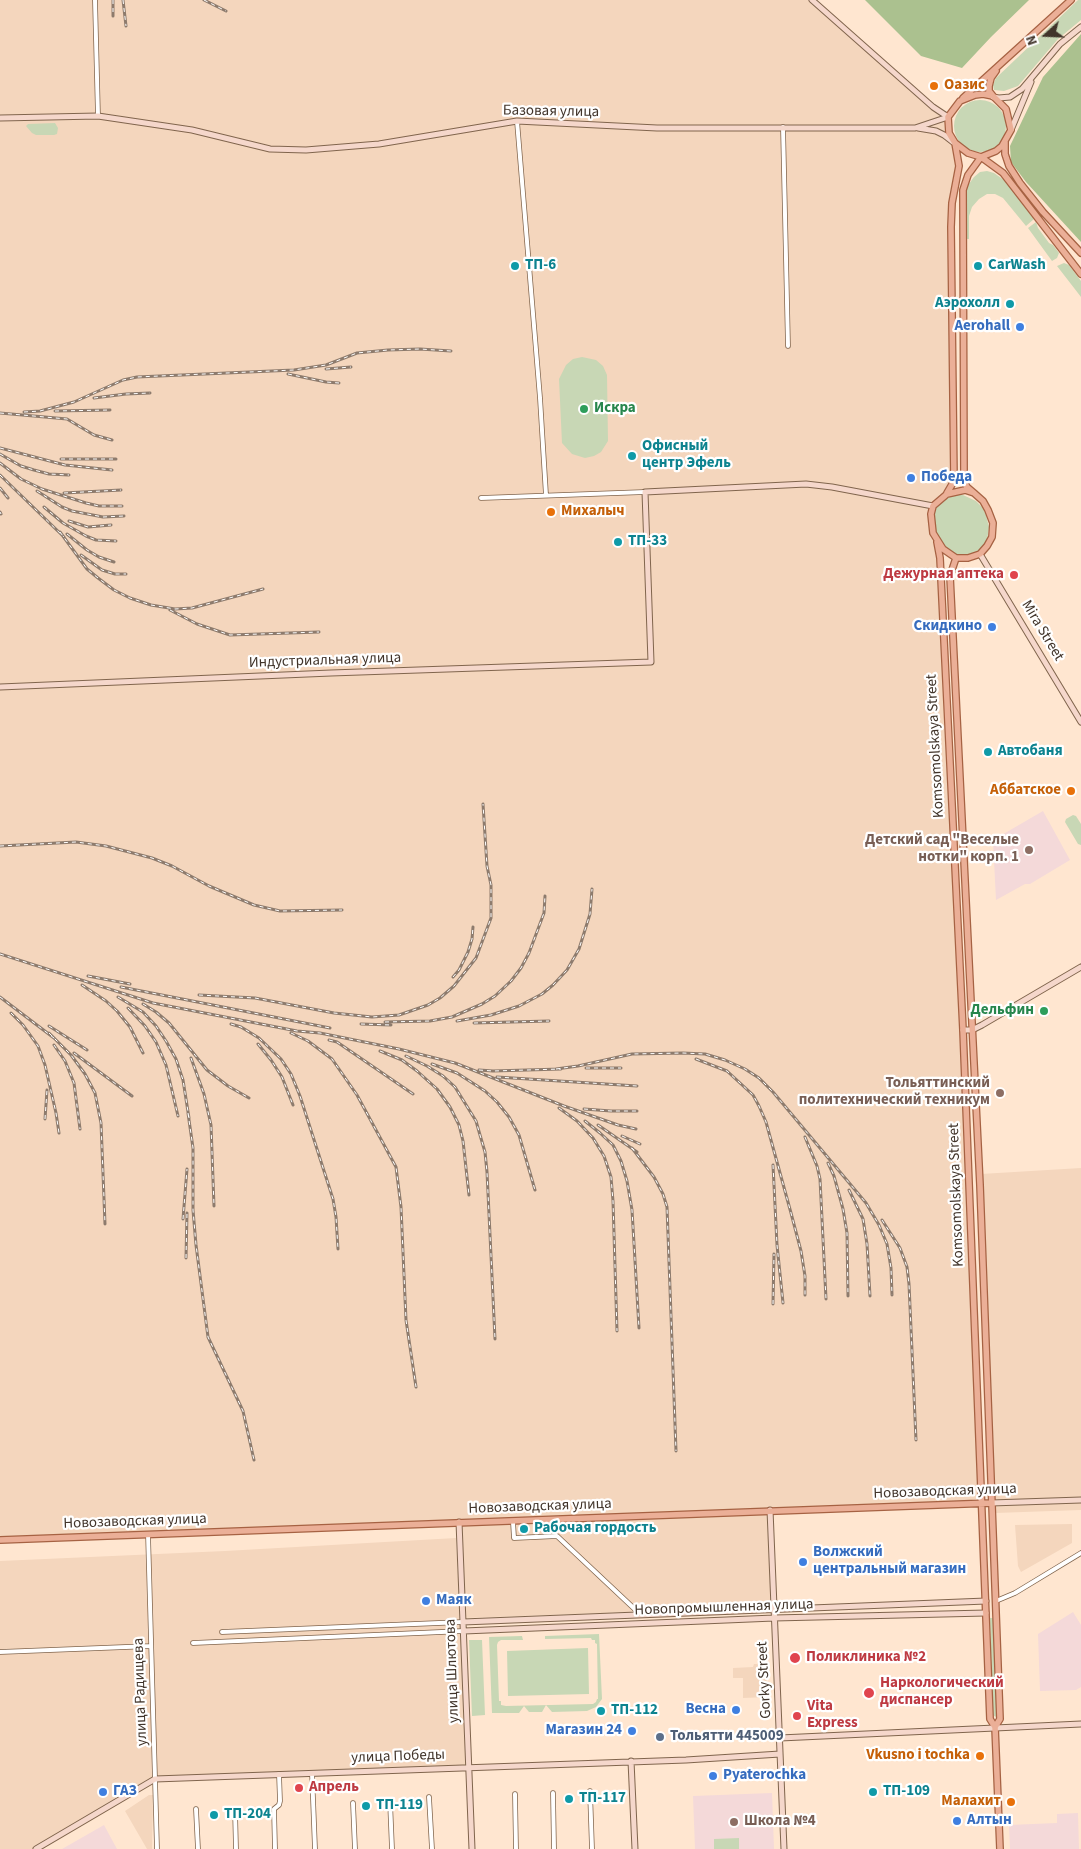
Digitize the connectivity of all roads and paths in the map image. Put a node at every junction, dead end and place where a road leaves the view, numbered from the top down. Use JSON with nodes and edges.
{"nodes":[{"id":1,"x":94,"y":0,"type":"edge"},
{"id":2,"x":812,"y":0,"type":"edge"},
{"id":3,"x":1071,"y":0,"type":"edge"},
{"id":4,"x":1081,"y":27,"type":"edge"},
{"id":5,"x":1001,"y":65,"type":"junction"},
{"id":6,"x":1032,"y":79,"type":"junction"},
{"id":7,"x":993,"y":96,"type":"junction"},
{"id":8,"x":960,"y":101,"type":"junction"},
{"id":9,"x":98,"y":116,"type":"junction"},
{"id":10,"x":948,"y":117,"type":"junction"},
{"id":11,"x":0,"y":118,"type":"edge"},
{"id":12,"x":517,"y":121,"type":"junction"},
{"id":13,"x":783,"y":127,"type":"junction"},
{"id":14,"x":915,"y":128,"type":"junction"},
{"id":15,"x":1010,"y":130,"type":"junction"},
{"id":16,"x":1005,"y":140,"type":"junction"},
{"id":17,"x":955,"y":143,"type":"junction"},
{"id":18,"x":981,"y":157,"type":"junction"},
{"id":19,"x":952,"y":203,"type":"junction"},
{"id":20,"x":963,"y":203,"type":"junction"},
{"id":21,"x":1068,"y":240,"type":"junction"},
{"id":22,"x":1060,"y":248,"type":"junction"},
{"id":23,"x":1081,"y":253,"type":"edge"},
{"id":24,"x":1081,"y":274,"type":"edge"},
{"id":25,"x":788,"y":346,"type":"dead end"},
{"id":26,"x":645,"y":492,"type":"junction"},
{"id":27,"x":974,"y":493,"type":"junction"},
{"id":28,"x":947,"y":494,"type":"junction"},
{"id":29,"x":546,"y":495,"type":"junction"},
{"id":30,"x":481,"y":498,"type":"dead end"},
{"id":31,"x":933,"y":506,"type":"junction"},
{"id":32,"x":937,"y":542,"type":"junction"},
{"id":33,"x":980,"y":554,"type":"junction"},
{"id":34,"x":956,"y":558,"type":"junction"},
{"id":35,"x":0,"y":687,"type":"edge"},
{"id":36,"x":1081,"y":722,"type":"edge"},
{"id":37,"x":948,"y":734,"type":"junction"},
{"id":38,"x":958,"y":734,"type":"junction"},
{"id":39,"x":956,"y":915,"type":"junction"},
{"id":40,"x":966,"y":915,"type":"junction"},
{"id":41,"x":1081,"y":967,"type":"edge"},
{"id":42,"x":963,"y":1030,"type":"junction"},
{"id":43,"x":972,"y":1030,"type":"junction"},
{"id":44,"x":984,"y":1279,"type":"junction"},
{"id":45,"x":972,"y":1280,"type":"junction"},
{"id":46,"x":976,"y":1365,"type":"junction"},
{"id":47,"x":986,"y":1365,"type":"junction"},
{"id":48,"x":1081,"y":1500,"type":"edge"},
{"id":49,"x":991,"y":1503,"type":"junction"},
{"id":50,"x":981,"y":1504,"type":"junction"},
{"id":51,"x":770,"y":1510,"type":"junction"},
{"id":52,"x":459,"y":1522,"type":"junction"},
{"id":53,"x":513,"y":1522,"type":"junction"},
{"id":54,"x":148,"y":1534,"type":"junction"},
{"id":55,"x":0,"y":1540,"type":"edge"},
{"id":56,"x":1081,"y":1553,"type":"edge"},
{"id":57,"x":994,"y":1565,"type":"junction"},
{"id":58,"x":984,"y":1566,"type":"junction"},
{"id":59,"x":986,"y":1601,"type":"junction"},
{"id":60,"x":996,"y":1602,"type":"junction"},
{"id":61,"x":774,"y":1609,"type":"junction"},
{"id":62,"x":986,"y":1612,"type":"junction"},
{"id":63,"x":640,"y":1615,"type":"junction"},
{"id":64,"x":774,"y":1618,"type":"junction"},
{"id":65,"x":463,"y":1622,"type":"junction"},
{"id":66,"x":464,"y":1631,"type":"junction"},
{"id":67,"x":222,"y":1632,"type":"dead end"},
{"id":68,"x":193,"y":1643,"type":"dead end"},
{"id":69,"x":151,"y":1646,"type":"junction"},
{"id":70,"x":0,"y":1652,"type":"edge"},
{"id":71,"x":1081,"y":1724,"type":"edge"},
{"id":72,"x":995,"y":1727,"type":"junction"},
{"id":73,"x":780,"y":1738,"type":"junction"},
{"id":74,"x":780,"y":1754,"type":"junction"},
{"id":75,"x":631,"y":1761,"type":"junction"},
{"id":76,"x":469,"y":1767,"type":"junction"},
{"id":77,"x":312,"y":1773,"type":"junction"},
{"id":78,"x":279,"y":1774,"type":"junction"},
{"id":79,"x":154,"y":1779,"type":"junction"},
{"id":80,"x":590,"y":1791,"type":"dead end"},
{"id":81,"x":553,"y":1792,"type":"dead end"},
{"id":82,"x":514,"y":1794,"type":"dead end"},
{"id":83,"x":429,"y":1797,"type":"dead end"},
{"id":84,"x":390,"y":1802,"type":"dead end"},
{"id":85,"x":353,"y":1803,"type":"dead end"},
{"id":86,"x":196,"y":1809,"type":"dead end"},
{"id":87,"x":235,"y":1810,"type":"dead end"},
{"id":88,"x":36,"y":1849,"type":"edge"},
{"id":89,"x":157,"y":1849,"type":"edge"},
{"id":90,"x":198,"y":1849,"type":"edge"},
{"id":91,"x":236,"y":1849,"type":"edge"},
{"id":92,"x":275,"y":1849,"type":"edge"},
{"id":93,"x":315,"y":1849,"type":"edge"},
{"id":94,"x":354,"y":1849,"type":"edge"},
{"id":95,"x":392,"y":1849,"type":"edge"},
{"id":96,"x":432,"y":1849,"type":"edge"},
{"id":97,"x":472,"y":1849,"type":"edge"},
{"id":98,"x":516,"y":1849,"type":"edge"},
{"id":99,"x":554,"y":1849,"type":"edge"},
{"id":100,"x":592,"y":1849,"type":"edge"},
{"id":101,"x":634,"y":1849,"type":"edge"},
{"id":102,"x":784,"y":1849,"type":"edge"},
{"id":103,"x":1000,"y":1849,"type":"edge"}],
"edges":[{"from":1,"to":9,"type":"street"},
{"from":2,"to":10,"type":"main road"},
{"from":3,"to":5,"type":"main road"},
{"from":4,"to":6,"type":"main road"},
{"from":5,"to":7,"type":"main road"},
{"from":5,"to":8,"type":"main road"},
{"from":6,"to":7,"type":"main road"},
{"from":6,"to":15,"type":"main road"},
{"from":7,"to":8,"type":"main road"},
{"from":7,"to":15,"type":"main road"},
{"from":8,"to":10,"type":"main road"},
{"from":9,"to":11,"type":"main road","name":"Базовая улица"},
{"from":9,"to":12,"type":"main road","name":"Базовая улица"},
{"from":10,"to":14,"type":"main road","name":"Базовая улица"},
{"from":10,"to":17,"type":"main road"},
{"from":12,"to":13,"type":"main road","name":"Базовая улица"},
{"from":12,"to":29,"type":"street"},
{"from":13,"to":14,"type":"main road","name":"Базовая улица"},
{"from":13,"to":25,"type":"street"},
{"from":14,"to":17,"type":"main road"},
{"from":15,"to":16,"type":"main road"},
{"from":16,"to":18,"type":"main road"},
{"from":16,"to":21,"type":"main road"},
{"from":17,"to":18,"type":"main road"},
{"from":17,"to":19,"type":"main road"},
{"from":18,"to":20,"type":"main road"},
{"from":18,"to":22,"type":"main road"},
{"from":19,"to":20,"type":"main road"},
{"from":19,"to":28,"type":"main road"},
{"from":20,"to":27,"type":"main road"},
{"from":21,"to":22,"type":"main road"},
{"from":21,"to":23,"type":"main road"},
{"from":22,"to":24,"type":"main road"},
{"from":26,"to":29,"type":"street"},
{"from":26,"to":31,"type":"main road"},
{"from":26,"to":35,"type":"main road","name":"Индустриальная улица"},
{"from":27,"to":28,"type":"main road"},
{"from":27,"to":33,"type":"main road"},
{"from":28,"to":31,"type":"main road"},
{"from":29,"to":30,"type":"street"},
{"from":31,"to":32,"type":"main road"},
{"from":32,"to":34,"type":"main road"},
{"from":32,"to":37,"type":"main road","name":"Komsomolskaya Street"},
{"from":33,"to":34,"type":"main road"},
{"from":33,"to":36,"type":"main road","name":"Mira Street"},
{"from":34,"to":38,"type":"main road","name":"Komsomolskaya Street"},
{"from":37,"to":38,"type":"main road"},
{"from":37,"to":39,"type":"main road","name":"Komsomolskaya Street"},
{"from":38,"to":40,"type":"main road","name":"Komsomolskaya Street"},
{"from":39,"to":40,"type":"main road"},
{"from":39,"to":42,"type":"main road","name":"Komsomolskaya Street"},
{"from":40,"to":43,"type":"main road","name":"Komsomolskaya Street"},
{"from":41,"to":43,"type":"main road"},
{"from":42,"to":43,"type":"main road"},
{"from":42,"to":45,"type":"main road","name":"Komsomolskaya Street"},
{"from":43,"to":44,"type":"main road","name":"Komsomolskaya Street"},
{"from":44,"to":45,"type":"main road"},
{"from":44,"to":47,"type":"main road","name":"Komsomolskaya Street"},
{"from":45,"to":46,"type":"main road","name":"Komsomolskaya Street"},
{"from":46,"to":47,"type":"main road"},
{"from":46,"to":50,"type":"main road","name":"Komsomolskaya Street"},
{"from":47,"to":49,"type":"main road","name":"Komsomolskaya Street"},
{"from":48,"to":49,"type":"main road","name":"Новозаводская улица"},
{"from":49,"to":50,"type":"main road","name":"Новозаводская улица"},
{"from":49,"to":57,"type":"main road","name":"Komsomolskaya Street"},
{"from":50,"to":51,"type":"main road","name":"Новозаводская улица"},
{"from":50,"to":58,"type":"main road","name":"Komsomolskaya Street"},
{"from":51,"to":53,"type":"main road","name":"Новозаводская улица"},
{"from":51,"to":61,"type":"main road","name":"Gorky Street"},
{"from":52,"to":53,"type":"main road","name":"Новозаводская улица"},
{"from":52,"to":54,"type":"main road","name":"Новозаводская улица"},
{"from":52,"to":65,"type":"main road","name":"улица Шлютова"},
{"from":53,"to":63,"type":"street"},
{"from":54,"to":55,"type":"main road","name":"Новозаводская улица"},
{"from":54,"to":69,"type":"street","name":"улица Радищева"},
{"from":56,"to":60,"type":"street"},
{"from":57,"to":58,"type":"main road"},
{"from":57,"to":60,"type":"main road","name":"Komsomolskaya Street"},
{"from":58,"to":59,"type":"main road","name":"Komsomolskaya Street"},
{"from":59,"to":61,"type":"main road","name":"Новопромышленная улица"},
{"from":59,"to":62,"type":"main road","name":"Komsomolskaya Street"},
{"from":60,"to":72,"type":"main road","name":"Komsomolskaya Street"},
{"from":61,"to":63,"type":"main road","name":"Новопромышленная улица"},
{"from":61,"to":64,"type":"main road","name":"Gorky Street"},
{"from":62,"to":64,"type":"main road","name":"Новопромышленная улица"},
{"from":62,"to":72,"type":"main road","name":"Komsomolskaya Street"},
{"from":63,"to":65,"type":"main road","name":"Новопромышленная улица"},
{"from":64,"to":66,"type":"main road","name":"Новопромышленная улица"},
{"from":64,"to":73,"type":"main road","name":"Gorky Street"},
{"from":65,"to":66,"type":"main road","name":"улица Шлютова"},
{"from":65,"to":67,"type":"street"},
{"from":66,"to":68,"type":"street"},
{"from":66,"to":76,"type":"main road","name":"улица Шлютова"},
{"from":69,"to":70,"type":"street"},
{"from":69,"to":79,"type":"street","name":"улица Радищева"},
{"from":71,"to":72,"type":"main road"},
{"from":72,"to":73,"type":"main road"},
{"from":72,"to":103,"type":"main road","name":"Komsomolskaya Street"},
{"from":73,"to":74,"type":"main road","name":"Gorky Street"},
{"from":74,"to":75,"type":"main road","name":"улица Победы"},
{"from":74,"to":102,"type":"main road","name":"Gorky Street"},
{"from":75,"to":76,"type":"main road","name":"улица Победы"},
{"from":75,"to":101,"type":"main road"},
{"from":76,"to":77,"type":"main road","name":"улица Победы"},
{"from":76,"to":97,"type":"main road","name":"улица Шлютова"},
{"from":77,"to":78,"type":"main road","name":"улица Победы"},
{"from":77,"to":93,"type":"street"},
{"from":78,"to":79,"type":"main road","name":"улица Победы"},
{"from":78,"to":92,"type":"street"},
{"from":79,"to":88,"type":"main road","name":"улица Победы"},
{"from":79,"to":89,"type":"street","name":"улица Радищева"},
{"from":80,"to":100,"type":"street"},
{"from":81,"to":99,"type":"street"},
{"from":82,"to":98,"type":"street"},
{"from":83,"to":96,"type":"street"},
{"from":84,"to":95,"type":"street"},
{"from":85,"to":94,"type":"street"},
{"from":86,"to":90,"type":"street"},
{"from":87,"to":91,"type":"street"}]}
